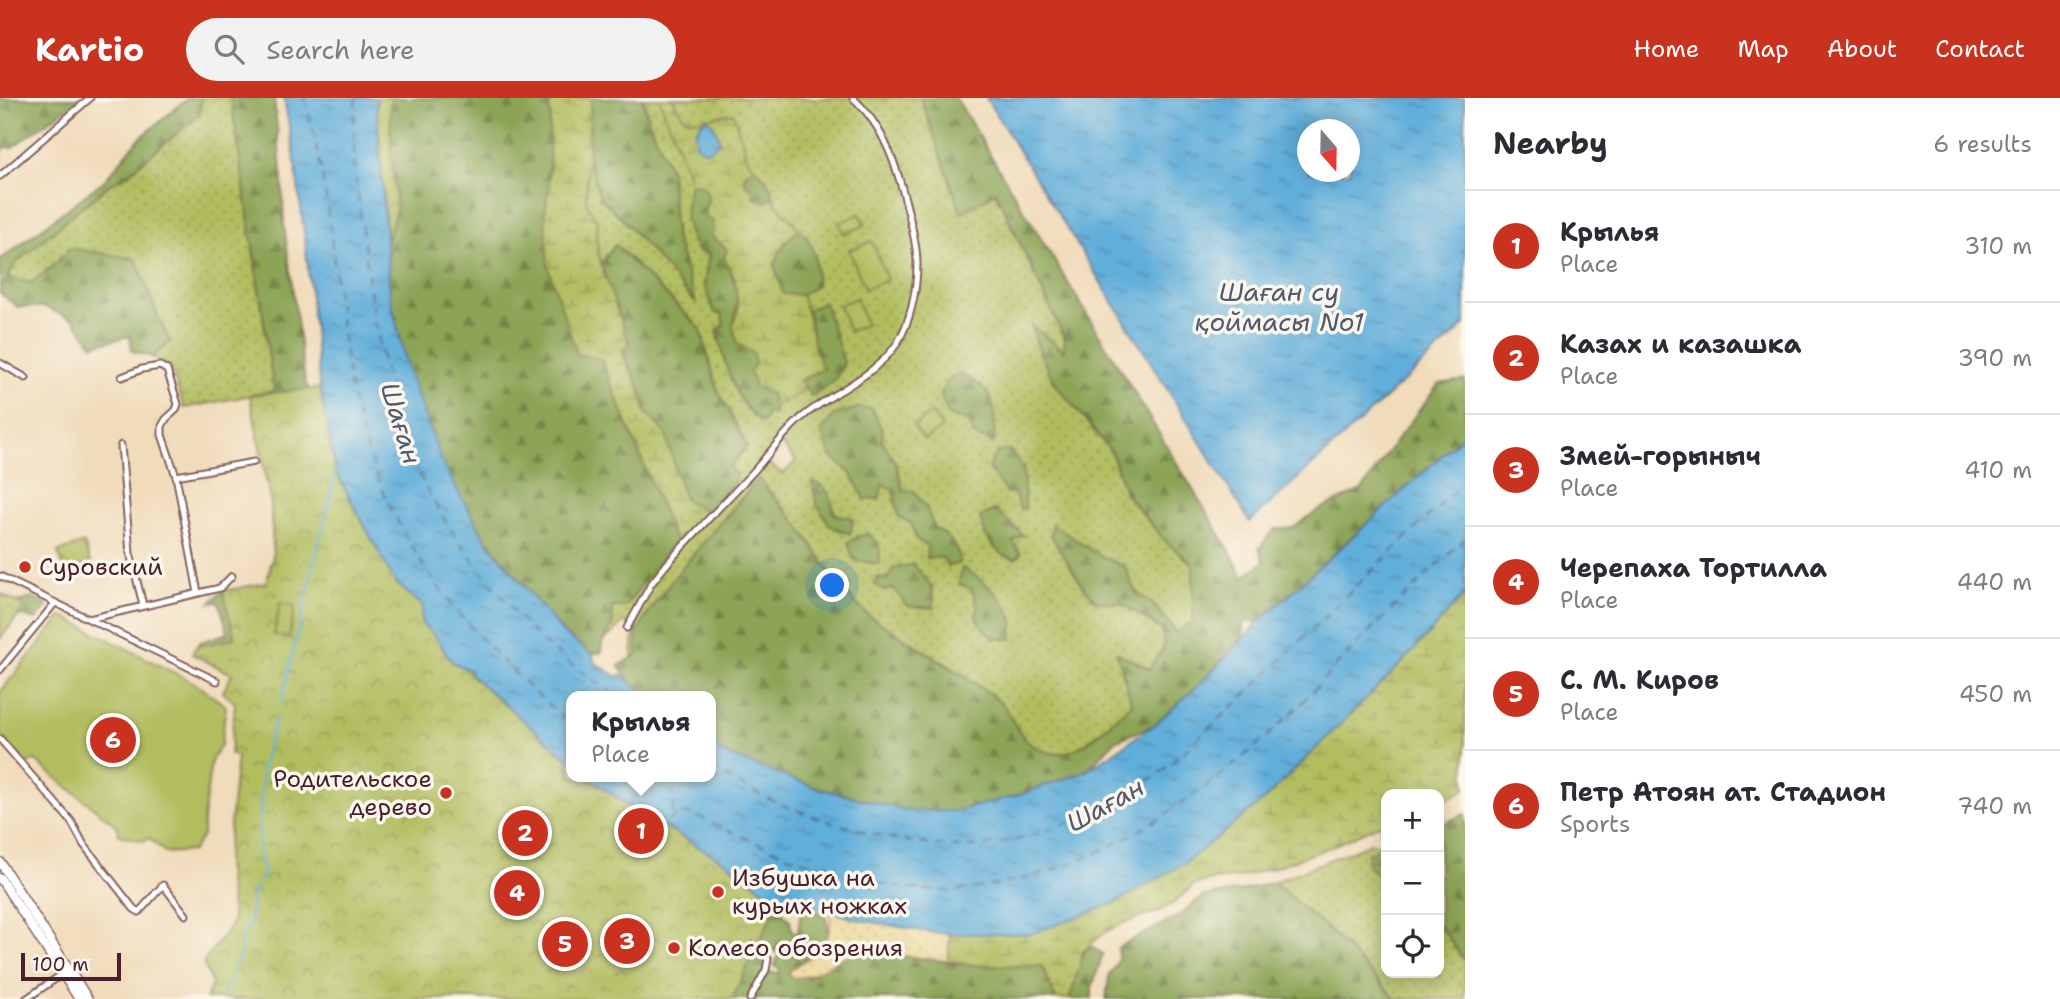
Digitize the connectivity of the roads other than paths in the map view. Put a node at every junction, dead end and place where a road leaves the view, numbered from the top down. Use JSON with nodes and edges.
{"nodes":[{"id":1,"x":90,"y":98,"type":"edge"},
{"id":2,"x":853,"y":98,"type":"edge"},
{"id":3,"x":0,"y":176,"type":"edge"},
{"id":4,"x":0,"y":363,"type":"edge"},
{"id":5,"x":122,"y":377,"type":"dead end"},
{"id":6,"x":26,"y":378,"type":"dead end"},
{"id":7,"x":121,"y":445,"type":"dead end"},
{"id":8,"x":254,"y":461,"type":"dead end"},
{"id":9,"x":176,"y":476,"type":"junction"},
{"id":10,"x":0,"y":576,"type":"edge"},
{"id":11,"x":232,"y":576,"type":"dead end"},
{"id":12,"x":198,"y":593,"type":"junction"},
{"id":13,"x":55,"y":603,"type":"junction"},
{"id":14,"x":143,"y":606,"type":"junction"},
{"id":15,"x":89,"y":620,"type":"junction"},
{"id":16,"x":627,"y":628,"type":"dead end"},
{"id":17,"x":0,"y":670,"type":"edge"},
{"id":18,"x":217,"y":681,"type":"dead end"},
{"id":19,"x":0,"y":739,"type":"edge"},
{"id":20,"x":0,"y":862,"type":"edge"},
{"id":21,"x":0,"y":878,"type":"edge"},
{"id":22,"x":186,"y":915,"type":"dead end"},
{"id":23,"x":754,"y":945,"type":"dead end"},
{"id":24,"x":66,"y":971,"type":"junction"},
{"id":25,"x":26,"y":999,"type":"edge"},
{"id":26,"x":79,"y":999,"type":"edge"},
{"id":27,"x":89,"y":999,"type":"edge"},
{"id":28,"x":750,"y":999,"type":"edge"}],
"edges":[{"from":1,"to":3,"type":"street"},
{"from":2,"to":16,"type":"street"},
{"from":4,"to":6,"type":"street"},
{"from":5,"to":9,"type":"street"},
{"from":7,"to":14,"type":"street"},
{"from":8,"to":9,"type":"street"},
{"from":9,"to":12,"type":"street"},
{"from":10,"to":13,"type":"street"},
{"from":11,"to":12,"type":"street"},
{"from":12,"to":14,"type":"street"},
{"from":13,"to":15,"type":"street"},
{"from":13,"to":17,"type":"street"},
{"from":14,"to":15,"type":"street"},
{"from":15,"to":18,"type":"street"},
{"from":19,"to":22,"type":"street"},
{"from":20,"to":24,"type":"main road"},
{"from":21,"to":24,"type":"main road"},
{"from":23,"to":28,"type":"street"},
{"from":24,"to":25,"type":"street"},
{"from":24,"to":26,"type":"main road"},
{"from":24,"to":27,"type":"main road"}]}
